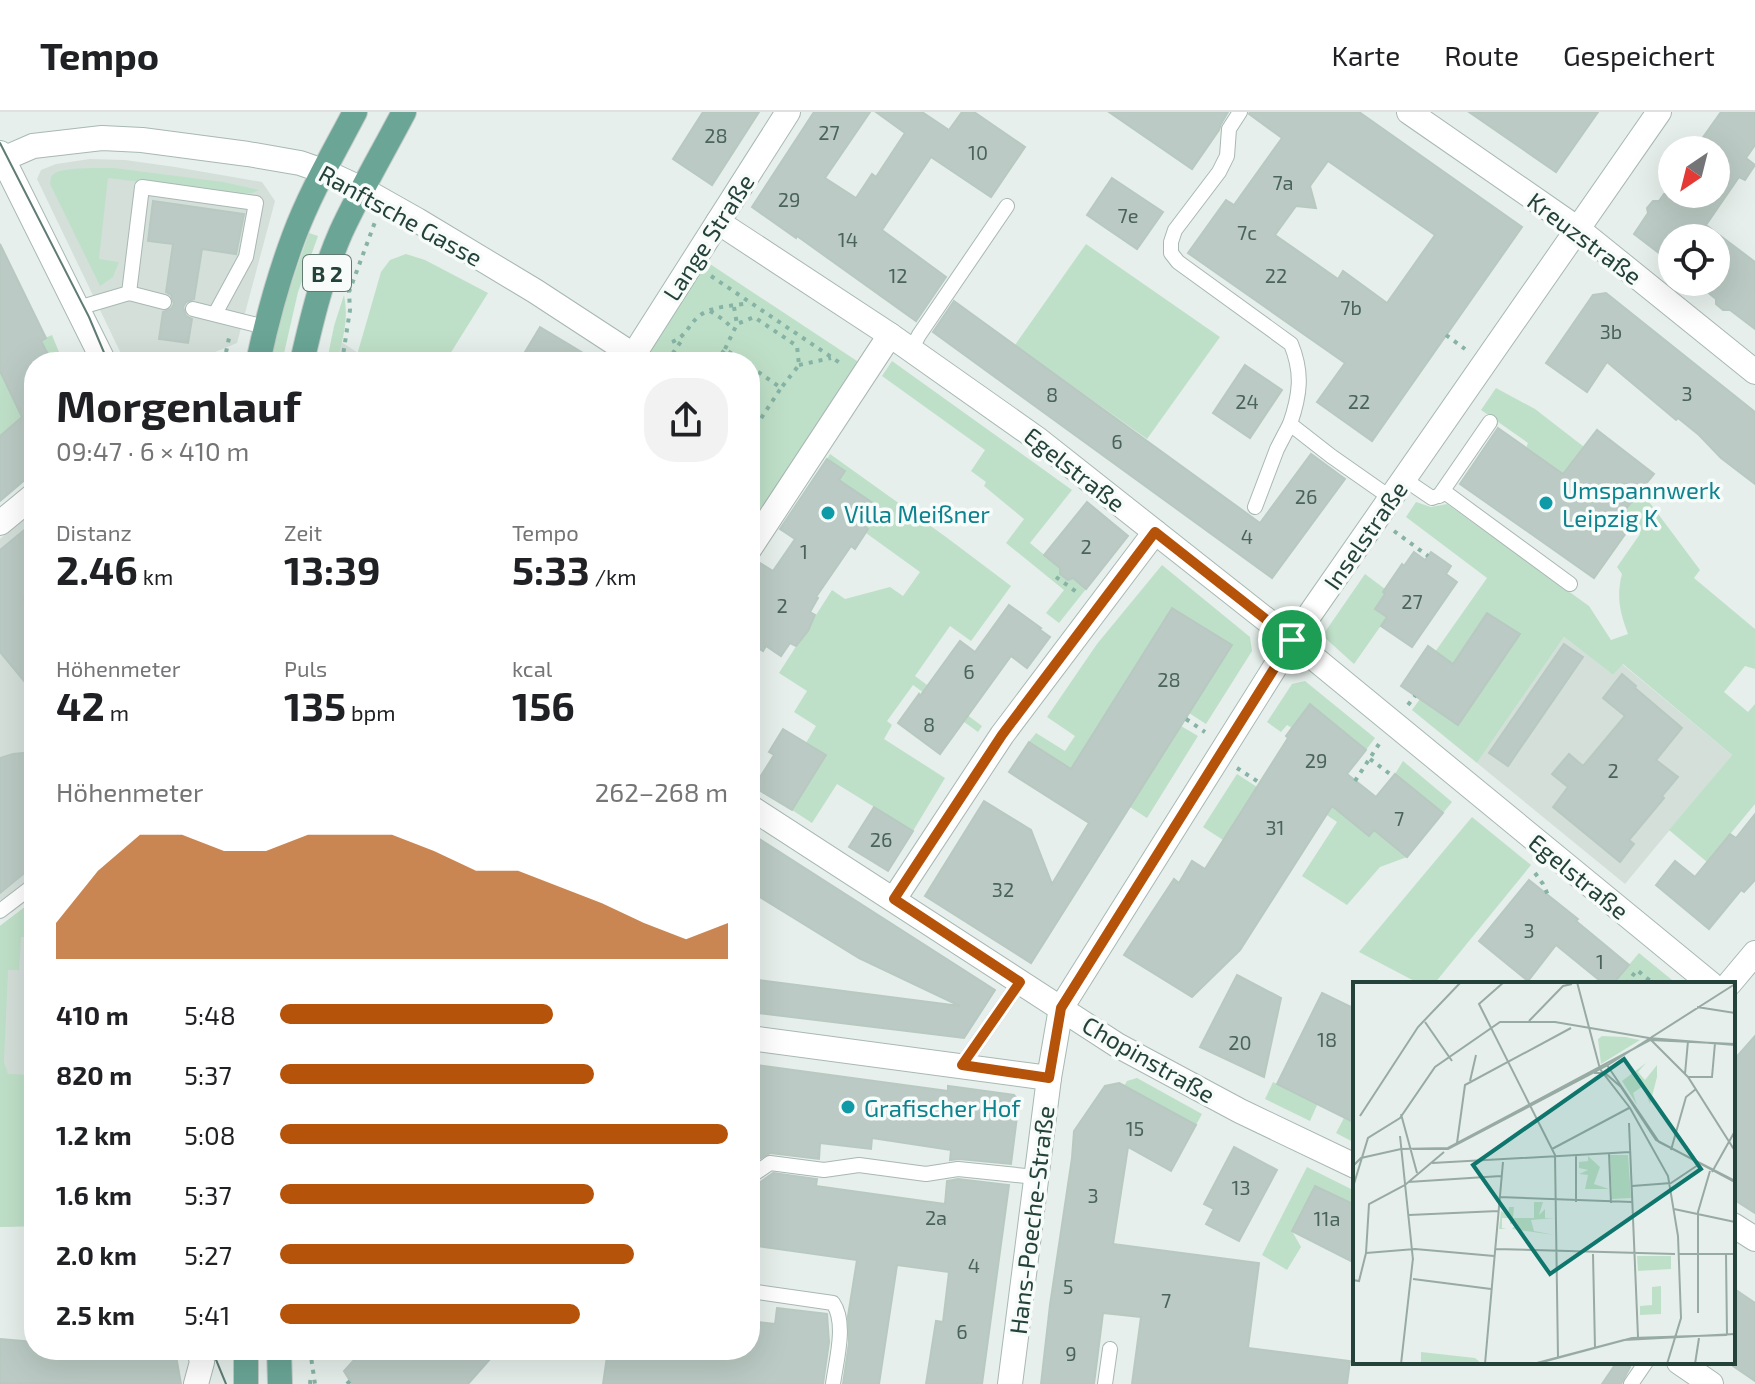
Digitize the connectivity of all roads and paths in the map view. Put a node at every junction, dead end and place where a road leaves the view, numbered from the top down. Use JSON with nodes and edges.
{"nodes":[{"id":1,"x":355,"y":112,"type":"edge"},
{"id":2,"x":404,"y":112,"type":"edge"},
{"id":3,"x":788,"y":112,"type":"edge"},
{"id":4,"x":1240,"y":112,"type":"edge"},
{"id":5,"x":1409,"y":112,"type":"edge"},
{"id":6,"x":1659,"y":112,"type":"edge"},
{"id":7,"x":2,"y":156,"type":"edge"},
{"id":8,"x":323,"y":171,"type":"junction"},
{"id":9,"x":362,"y":189,"type":"junction"},
{"id":10,"x":1007,"y":206,"type":"dead end"},
{"id":11,"x":718,"y":222,"type":"junction"},
{"id":12,"x":1578,"y":229,"type":"junction"},
{"id":13,"x":706,"y":272,"type":"dead end"},
{"id":14,"x":129,"y":293,"type":"junction"},
{"id":15,"x":164,"y":302,"type":"dead end"},
{"id":16,"x":751,"y":303,"type":"junction"},
{"id":17,"x":734,"y":306,"type":"junction"},
{"id":18,"x":78,"y":308,"type":"junction"},
{"id":19,"x":193,"y":309,"type":"dead end"},
{"id":20,"x":708,"y":311,"type":"junction"},
{"id":21,"x":215,"y":314,"type":"junction"},
{"id":22,"x":769,"y":314,"type":"junction"},
{"id":23,"x":754,"y":317,"type":"junction"},
{"id":24,"x":735,"y":326,"type":"junction"},
{"id":25,"x":265,"y":327,"type":"junction"},
{"id":26,"x":687,"y":331,"type":"junction"},
{"id":27,"x":794,"y":332,"type":"junction"},
{"id":28,"x":890,"y":335,"type":"junction"},
{"id":29,"x":1446,"y":335,"type":"dead end"},
{"id":30,"x":662,"y":342,"type":"dead end"},
{"id":31,"x":346,"y":346,"type":"dead end"},
{"id":32,"x":797,"y":346,"type":"junction"},
{"id":33,"x":725,"y":349,"type":"junction"},
{"id":34,"x":1465,"y":349,"type":"dead end"},
{"id":35,"x":911,"y":350,"type":"junction"},
{"id":36,"x":99,"y":352,"type":"edge"},
{"id":37,"x":260,"y":352,"type":"edge"},
{"id":38,"x":304,"y":352,"type":"edge"},
{"id":39,"x":344,"y":352,"type":"edge"},
{"id":40,"x":622,"y":352,"type":"edge"},
{"id":41,"x":635,"y":352,"type":"edge"},
{"id":42,"x":673,"y":352,"type":"edge"},
{"id":43,"x":723,"y":352,"type":"edge"},
{"id":44,"x":729,"y":352,"type":"edge"},
{"id":45,"x":833,"y":358,"type":"junction"},
{"id":46,"x":799,"y":365,"type":"junction"},
{"id":47,"x":850,"y":369,"type":"dead end"},
{"id":48,"x":1755,"y":372,"type":"edge"},
{"id":49,"x":760,"y":373,"type":"edge"},
{"id":50,"x":781,"y":388,"type":"junction"},
{"id":51,"x":760,"y":420,"type":"edge"},
{"id":52,"x":1490,"y":422,"type":"dead end"},
{"id":53,"x":1290,"y":424,"type":"junction"},
{"id":54,"x":1398,"y":489,"type":"junction"},
{"id":55,"x":1439,"y":496,"type":"junction"},
{"id":56,"x":24,"y":503,"type":"edge"},
{"id":57,"x":1255,"y":507,"type":"dead end"},
{"id":58,"x":0,"y":523,"type":"edge"},
{"id":59,"x":1391,"y":529,"type":"dead end"},
{"id":60,"x":1155,"y":532,"type":"junction"},
{"id":61,"x":760,"y":533,"type":"edge"},
{"id":62,"x":1428,"y":556,"type":"dead end"},
{"id":63,"x":1060,"y":578,"type":"dead end"},
{"id":64,"x":1570,"y":584,"type":"dead end"},
{"id":65,"x":1083,"y":597,"type":"dead end"},
{"id":66,"x":1292,"y":640,"type":"junction"},
{"id":67,"x":1186,"y":719,"type":"dead end"},
{"id":68,"x":1205,"y":732,"type":"dead end"},
{"id":69,"x":1382,"y":739,"type":"dead end"},
{"id":70,"x":1370,"y":759,"type":"junction"},
{"id":71,"x":1235,"y":767,"type":"dead end"},
{"id":72,"x":1390,"y":774,"type":"dead end"},
{"id":73,"x":1355,"y":781,"type":"dead end"},
{"id":74,"x":1260,"y":783,"type":"dead end"},
{"id":75,"x":760,"y":813,"type":"edge"},
{"id":76,"x":1538,"y":877,"type":"dead end"},
{"id":77,"x":24,"y":893,"type":"edge"},
{"id":78,"x":1548,"y":895,"type":"dead end"},
{"id":79,"x":894,"y":899,"type":"junction"},
{"id":80,"x":3,"y":909,"type":"edge"},
{"id":81,"x":1755,"y":953,"type":"edge"},
{"id":82,"x":1020,"y":982,"type":"junction"},
{"id":83,"x":1628,"y":982,"type":"edge"},
{"id":84,"x":1652,"y":982,"type":"edge"},
{"id":85,"x":1709,"y":982,"type":"edge"},
{"id":86,"x":1731,"y":982,"type":"edge"},
{"id":87,"x":1061,"y":1008,"type":"junction"},
{"id":88,"x":760,"y":1039,"type":"edge"},
{"id":89,"x":1735,"y":1051,"type":"edge"},
{"id":90,"x":1739,"y":1054,"type":"dead end"},
{"id":91,"x":962,"y":1065,"type":"junction"},
{"id":92,"x":1049,"y":1078,"type":"junction"},
{"id":93,"x":1353,"y":1165,"type":"edge"},
{"id":94,"x":760,"y":1170,"type":"edge"},
{"id":95,"x":1036,"y":1177,"type":"junction"},
{"id":96,"x":1735,"y":1226,"type":"edge"},
{"id":97,"x":1755,"y":1239,"type":"edge"},
{"id":98,"x":760,"y":1292,"type":"edge"},
{"id":99,"x":1110,"y":1349,"type":"dead end"},
{"id":100,"x":246,"y":1360,"type":"edge"},
{"id":101,"x":279,"y":1360,"type":"edge"},
{"id":102,"x":311,"y":1360,"type":"edge"},
{"id":103,"x":1645,"y":1364,"type":"edge"},
{"id":104,"x":1682,"y":1364,"type":"edge"},
{"id":105,"x":246,"y":1384,"type":"edge"},
{"id":106,"x":280,"y":1384,"type":"edge"},
{"id":107,"x":313,"y":1384,"type":"edge"},
{"id":108,"x":833,"y":1384,"type":"edge"},
{"id":109,"x":1010,"y":1384,"type":"edge"},
{"id":110,"x":1105,"y":1384,"type":"edge"},
{"id":111,"x":1631,"y":1384,"type":"edge"},
{"id":112,"x":1711,"y":1384,"type":"edge"}],
"edges":[{"from":1,"to":8,"type":"main road","number":"B 2"},
{"from":2,"to":9,"type":"main road","number":"B 2"},
{"from":3,"to":11,"type":"street","name":"Lange Straße"},
{"from":4,"to":53,"type":"lane"},
{"from":5,"to":12,"type":"street","name":"Kreuzstraße"},
{"from":6,"to":12,"type":"street","name":"Inselstraße"},
{"from":7,"to":8,"type":"street","name":"Ranftsche Gasse"},
{"from":7,"to":18,"type":"street"},
{"from":8,"to":9,"type":"street","name":"Ranftsche Gasse"},
{"from":8,"to":25,"type":"main road","number":"B 2"},
{"from":9,"to":38,"type":"main road","number":"B 2"},
{"from":9,"to":40,"type":"street","name":"Ranftsche Gasse"},
{"from":10,"to":35,"type":"lane"},
{"from":11,"to":28,"type":"street","name":"Egelstraße"},
{"from":11,"to":41,"type":"street","name":"Lange Straße"},
{"from":12,"to":48,"type":"street","name":"Kreuzstraße"},
{"from":12,"to":54,"type":"street","name":"Inselstraße"},
{"from":13,"to":16,"type":"path"},
{"from":14,"to":15,"type":"lane"},
{"from":14,"to":18,"type":"lane"},
{"from":14,"to":21,"type":"lane"},
{"from":16,"to":17,"type":"path"},
{"from":16,"to":22,"type":"path"},
{"from":17,"to":20,"type":"path"},
{"from":17,"to":24,"type":"path"},
{"from":18,"to":36,"type":"street"},
{"from":19,"to":21,"type":"lane"},
{"from":20,"to":24,"type":"path"},
{"from":20,"to":26,"type":"path"},
{"from":21,"to":25,"type":"lane"},
{"from":22,"to":23,"type":"path"},
{"from":22,"to":27,"type":"path"},
{"from":23,"to":24,"type":"path"},
{"from":23,"to":32,"type":"path"},
{"from":24,"to":33,"type":"path"},
{"from":25,"to":37,"type":"main road","number":"B 2"},
{"from":26,"to":30,"type":"path"},
{"from":26,"to":42,"type":"path"},
{"from":27,"to":32,"type":"path"},
{"from":27,"to":45,"type":"path"},
{"from":28,"to":35,"type":"street","name":"Egelstraße"},
{"from":28,"to":61,"type":"street"},
{"from":29,"to":34,"type":"path"},
{"from":31,"to":39,"type":"path"},
{"from":32,"to":46,"type":"path"},
{"from":33,"to":43,"type":"path"},
{"from":33,"to":44,"type":"path"},
{"from":35,"to":60,"type":"street","name":"Egelstraße"},
{"from":45,"to":46,"type":"path"},
{"from":45,"to":47,"type":"path"},
{"from":46,"to":50,"type":"path"},
{"from":49,"to":50,"type":"path"},
{"from":50,"to":51,"type":"path"},
{"from":52,"to":55,"type":"lane"},
{"from":53,"to":54,"type":"lane"},
{"from":53,"to":57,"type":"lane"},
{"from":54,"to":55,"type":"lane"},
{"from":54,"to":66,"type":"street","name":"Inselstraße"},
{"from":55,"to":64,"type":"lane"},
{"from":56,"to":58,"type":"street"},
{"from":59,"to":62,"type":"path"},
{"from":60,"to":66,"type":"street","name":"Egelstraße"},
{"from":60,"to":79,"type":"street"},
{"from":63,"to":65,"type":"path"},
{"from":66,"to":85,"type":"street","name":"Egelstraße"},
{"from":66,"to":87,"type":"street","name":"Inselstraße"},
{"from":67,"to":68,"type":"path"},
{"from":69,"to":70,"type":"path"},
{"from":70,"to":72,"type":"path"},
{"from":70,"to":73,"type":"path"},
{"from":71,"to":74,"type":"path"},
{"from":75,"to":79,"type":"street","name":"Chopinstraße"},
{"from":76,"to":78,"type":"path"},
{"from":77,"to":80,"type":"lane"},
{"from":79,"to":82,"type":"street","name":"Chopinstraße"},
{"from":81,"to":86,"type":"street"},
{"from":82,"to":87,"type":"street","name":"Chopinstraße"},
{"from":82,"to":91,"type":"lane"},
{"from":83,"to":84,"type":"path"},
{"from":87,"to":92,"type":"street","name":"Hans-Poeche-Straße"},
{"from":87,"to":93,"type":"street","name":"Chopinstraße"},
{"from":88,"to":91,"type":"street"},
{"from":89,"to":90,"type":"path"},
{"from":91,"to":92,"type":"street"},
{"from":92,"to":95,"type":"street","name":"Hans-Poeche-Straße"},
{"from":94,"to":95,"type":"lane"},
{"from":95,"to":109,"type":"street","name":"Hans-Poeche-Straße"},
{"from":96,"to":97,"type":"street"},
{"from":98,"to":108,"type":"lane"},
{"from":99,"to":110,"type":"lane"},
{"from":100,"to":105,"type":"main road"},
{"from":101,"to":106,"type":"main road"},
{"from":102,"to":107,"type":"path"},
{"from":103,"to":111,"type":"lane"},
{"from":104,"to":112,"type":"street"}]}
